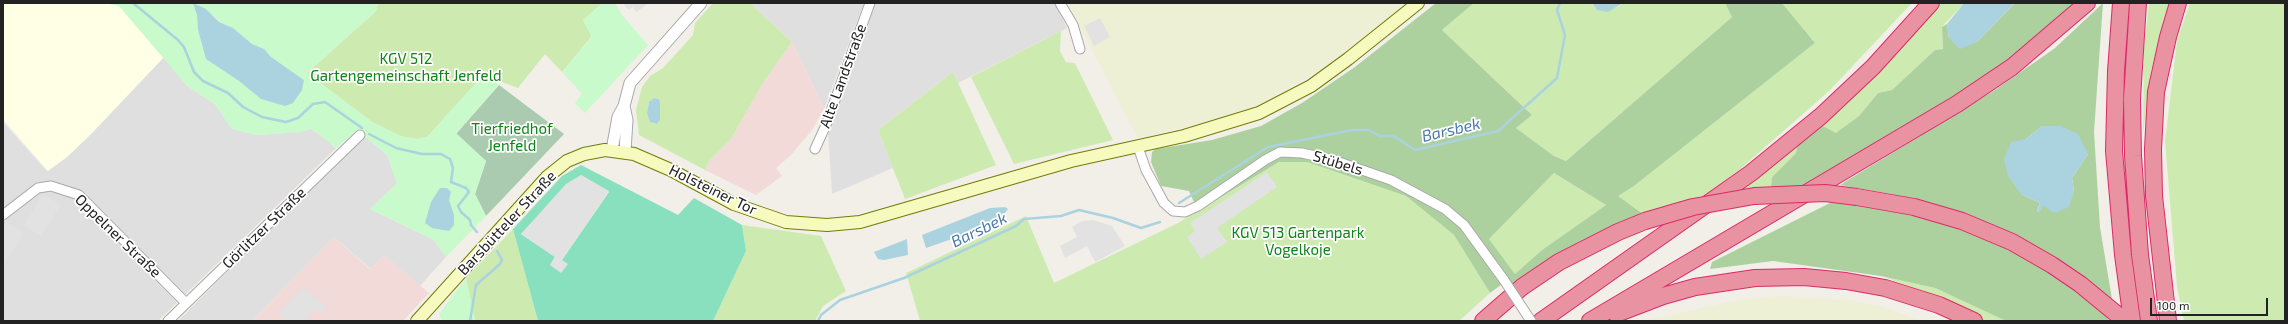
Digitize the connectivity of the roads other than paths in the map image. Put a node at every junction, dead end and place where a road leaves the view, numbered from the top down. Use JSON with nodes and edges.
{"nodes":[{"id":1,"x":701,"y":3,"type":"edge"},
{"id":2,"x":870,"y":3,"type":"edge"},
{"id":3,"x":1060,"y":3,"type":"edge"},
{"id":4,"x":1418,"y":3,"type":"edge"},
{"id":5,"x":1931,"y":3,"type":"edge"},
{"id":6,"x":2120,"y":3,"type":"edge"},
{"id":7,"x":2138,"y":3,"type":"edge"},
{"id":8,"x":2178,"y":3,"type":"edge"},
{"id":9,"x":2085,"y":5,"type":"edge"},
{"id":10,"x":1080,"y":49,"type":"dead end"},
{"id":11,"x":624,"y":106,"type":"junction"},
{"id":12,"x":360,"y":135,"type":"dead end"},
{"id":13,"x":1138,"y":147,"type":"junction"},
{"id":14,"x":815,"y":149,"type":"dead end"},
{"id":15,"x":612,"y":150,"type":"junction"},
{"id":16,"x":625,"y":151,"type":"junction"},
{"id":17,"x":3,"y":214,"type":"edge"},
{"id":18,"x":186,"y":303,"type":"junction"},
{"id":19,"x":168,"y":321,"type":"edge"},
{"id":20,"x":417,"y":321,"type":"edge"},
{"id":21,"x":1483,"y":321,"type":"edge"},
{"id":22,"x":1531,"y":321,"type":"edge"},
{"id":23,"x":1541,"y":321,"type":"edge"},
{"id":24,"x":1590,"y":321,"type":"edge"},
{"id":25,"x":1600,"y":321,"type":"edge"},
{"id":26,"x":1974,"y":321,"type":"edge"},
{"id":27,"x":2125,"y":321,"type":"edge"},
{"id":28,"x":2132,"y":321,"type":"edge"},
{"id":29,"x":2149,"y":321,"type":"edge"},
{"id":30,"x":2168,"y":321,"type":"edge"}],
"edges":[{"from":1,"to":11,"type":"street"},
{"from":2,"to":14,"type":"street","name":"Alte Landstraße"},
{"from":3,"to":10,"type":"street"},
{"from":4,"to":13,"type":"main road","name":"Holsteiner Tor"},
{"from":5,"to":23,"type":"highway"},
{"from":6,"to":28,"type":"highway"},
{"from":7,"to":29,"type":"highway"},
{"from":8,"to":30,"type":"highway"},
{"from":9,"to":24,"type":"highway"},
{"from":11,"to":15,"type":"street"},
{"from":11,"to":16,"type":"street"},
{"from":12,"to":18,"type":"street","name":"Görlitzer Straße"},
{"from":13,"to":16,"type":"main road","name":"Holsteiner Tor"},
{"from":13,"to":22,"type":"street","name":"Stübels","bridge":true},
{"from":15,"to":16,"type":"main road","name":"Barsbütteler Straße"},
{"from":15,"to":20,"type":"main road","name":"Barsbütteler Straße"},
{"from":17,"to":18,"type":"street","name":"Oppelner Straße"},
{"from":18,"to":19,"type":"street","name":"Görlitzer Straße"},
{"from":21,"to":27,"type":"highway","bridge":true},
{"from":25,"to":26,"type":"highway"}]}
